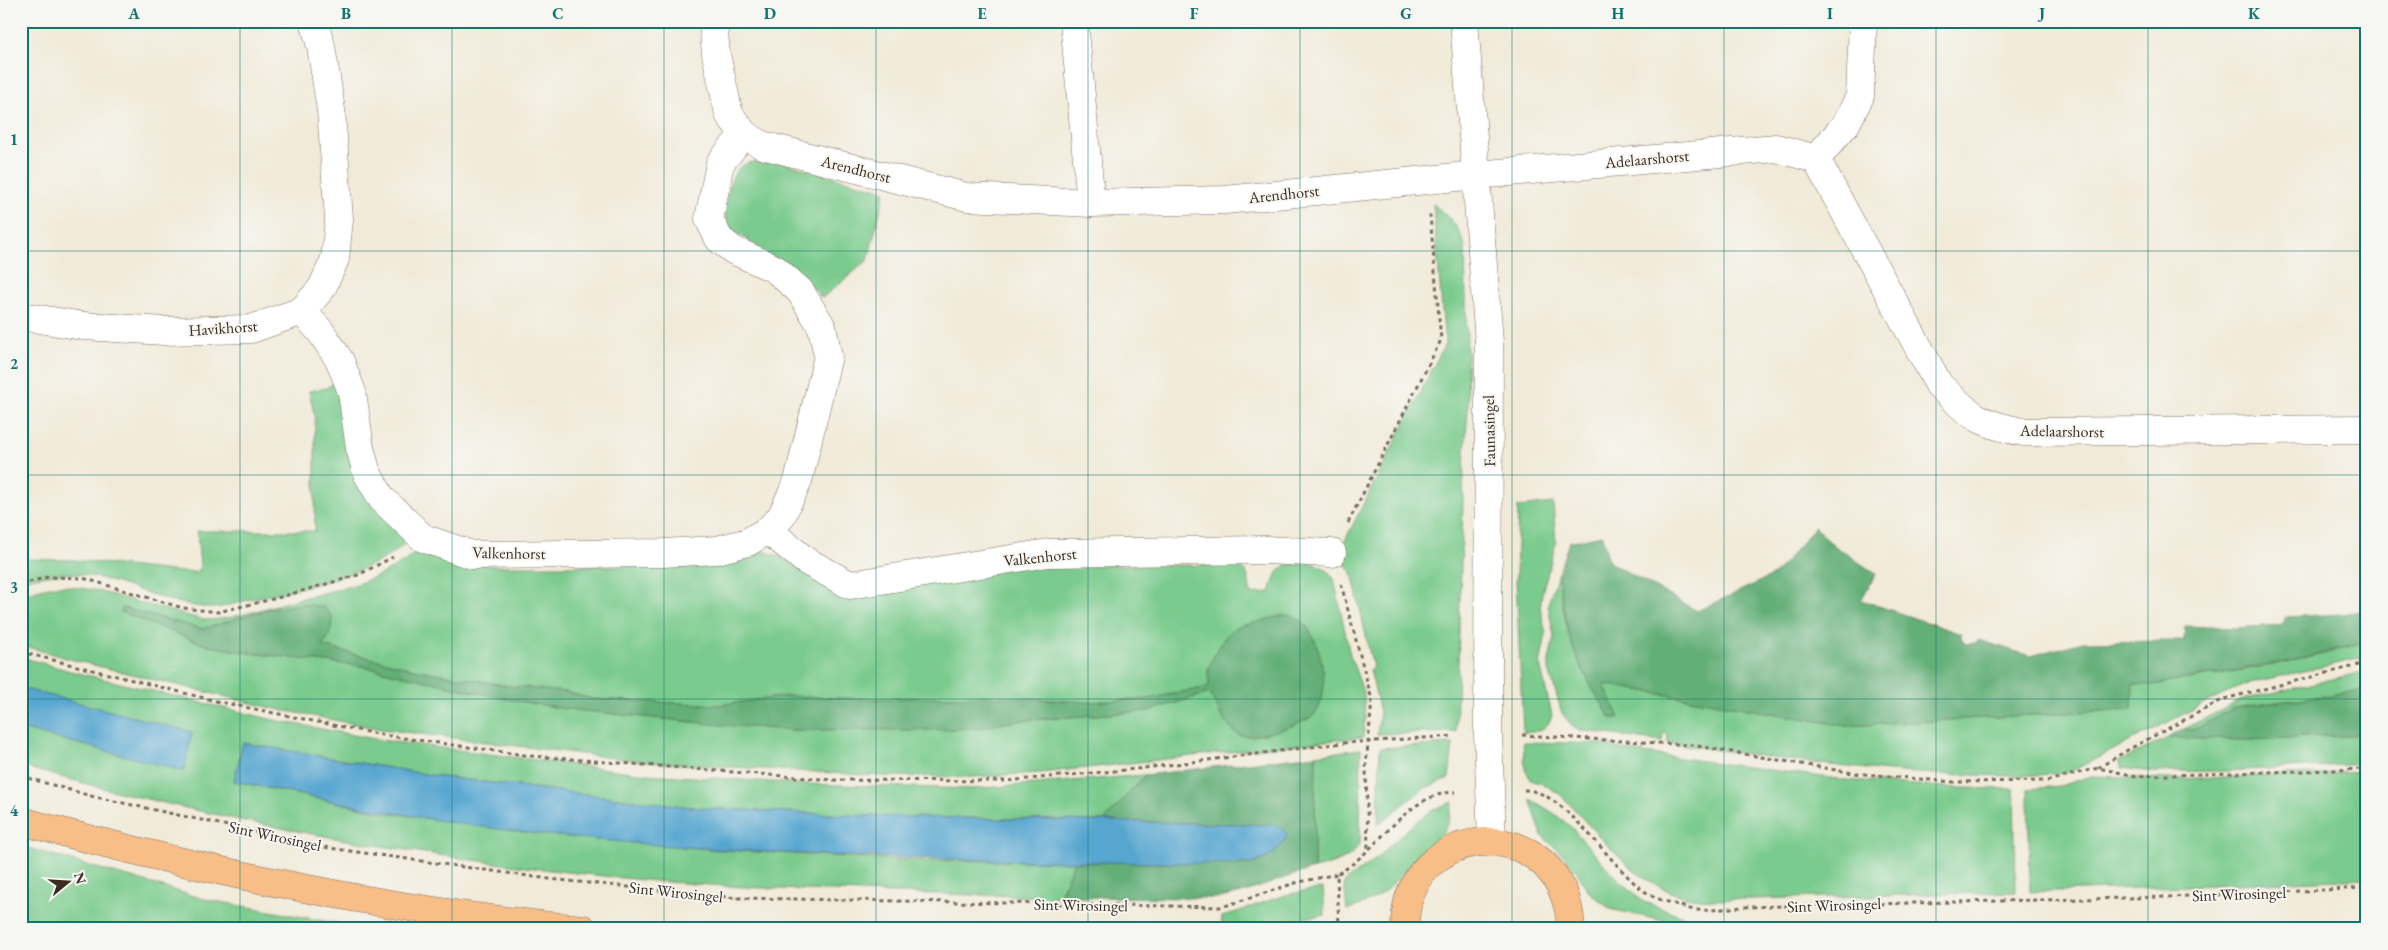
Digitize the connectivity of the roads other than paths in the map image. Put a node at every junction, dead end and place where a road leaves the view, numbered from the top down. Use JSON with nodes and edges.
{"nodes":[{"id":1,"x":314,"y":21,"type":"edge"},
{"id":2,"x":713,"y":21,"type":"edge"},
{"id":3,"x":1074,"y":21,"type":"edge"},
{"id":4,"x":1464,"y":21,"type":"edge"},
{"id":5,"x":1863,"y":21,"type":"edge"},
{"id":6,"x":744,"y":134,"type":"junction"},
{"id":7,"x":1816,"y":159,"type":"junction"},
{"id":8,"x":1477,"y":174,"type":"junction"},
{"id":9,"x":1090,"y":203,"type":"junction"},
{"id":10,"x":302,"y":311,"type":"junction"},
{"id":11,"x":21,"y":316,"type":"edge"},
{"id":12,"x":2367,"y":429,"type":"edge"},
{"id":13,"x":768,"y":530,"type":"junction"},
{"id":14,"x":1332,"y":553,"type":"road end"},
{"id":15,"x":21,"y":821,"type":"edge"},
{"id":16,"x":1492,"y":841,"type":"junction"},
{"id":17,"x":583,"y":929,"type":"edge"},
{"id":18,"x":1405,"y":929,"type":"edge"},
{"id":19,"x":1571,"y":929,"type":"edge"}],
"edges":[{"from":1,"to":10,"type":"street","name":"Havikhorst"},
{"from":2,"to":6,"type":"street","name":"Arendhorst"},
{"from":3,"to":9,"type":"street"},
{"from":4,"to":8,"type":"street","name":"Faunasingel"},
{"from":5,"to":7,"type":"street"},
{"from":6,"to":9,"type":"street","name":"Arendhorst"},
{"from":6,"to":13,"type":"street","name":"Valkenhorst"},
{"from":7,"to":8,"type":"street","name":"Adelaarshorst"},
{"from":7,"to":12,"type":"street","name":"Adelaarshorst"},
{"from":8,"to":9,"type":"street","name":"Arendhorst"},
{"from":8,"to":16,"type":"street","name":"Faunasingel"},
{"from":10,"to":11,"type":"street","name":"Havikhorst"},
{"from":10,"to":13,"type":"street","name":"Valkenhorst"},
{"from":13,"to":14,"type":"street","name":"Valkenhorst"},
{"from":15,"to":17,"type":"main road"},
{"from":16,"to":18,"type":"main road"},
{"from":16,"to":19,"type":"main road"}]}
